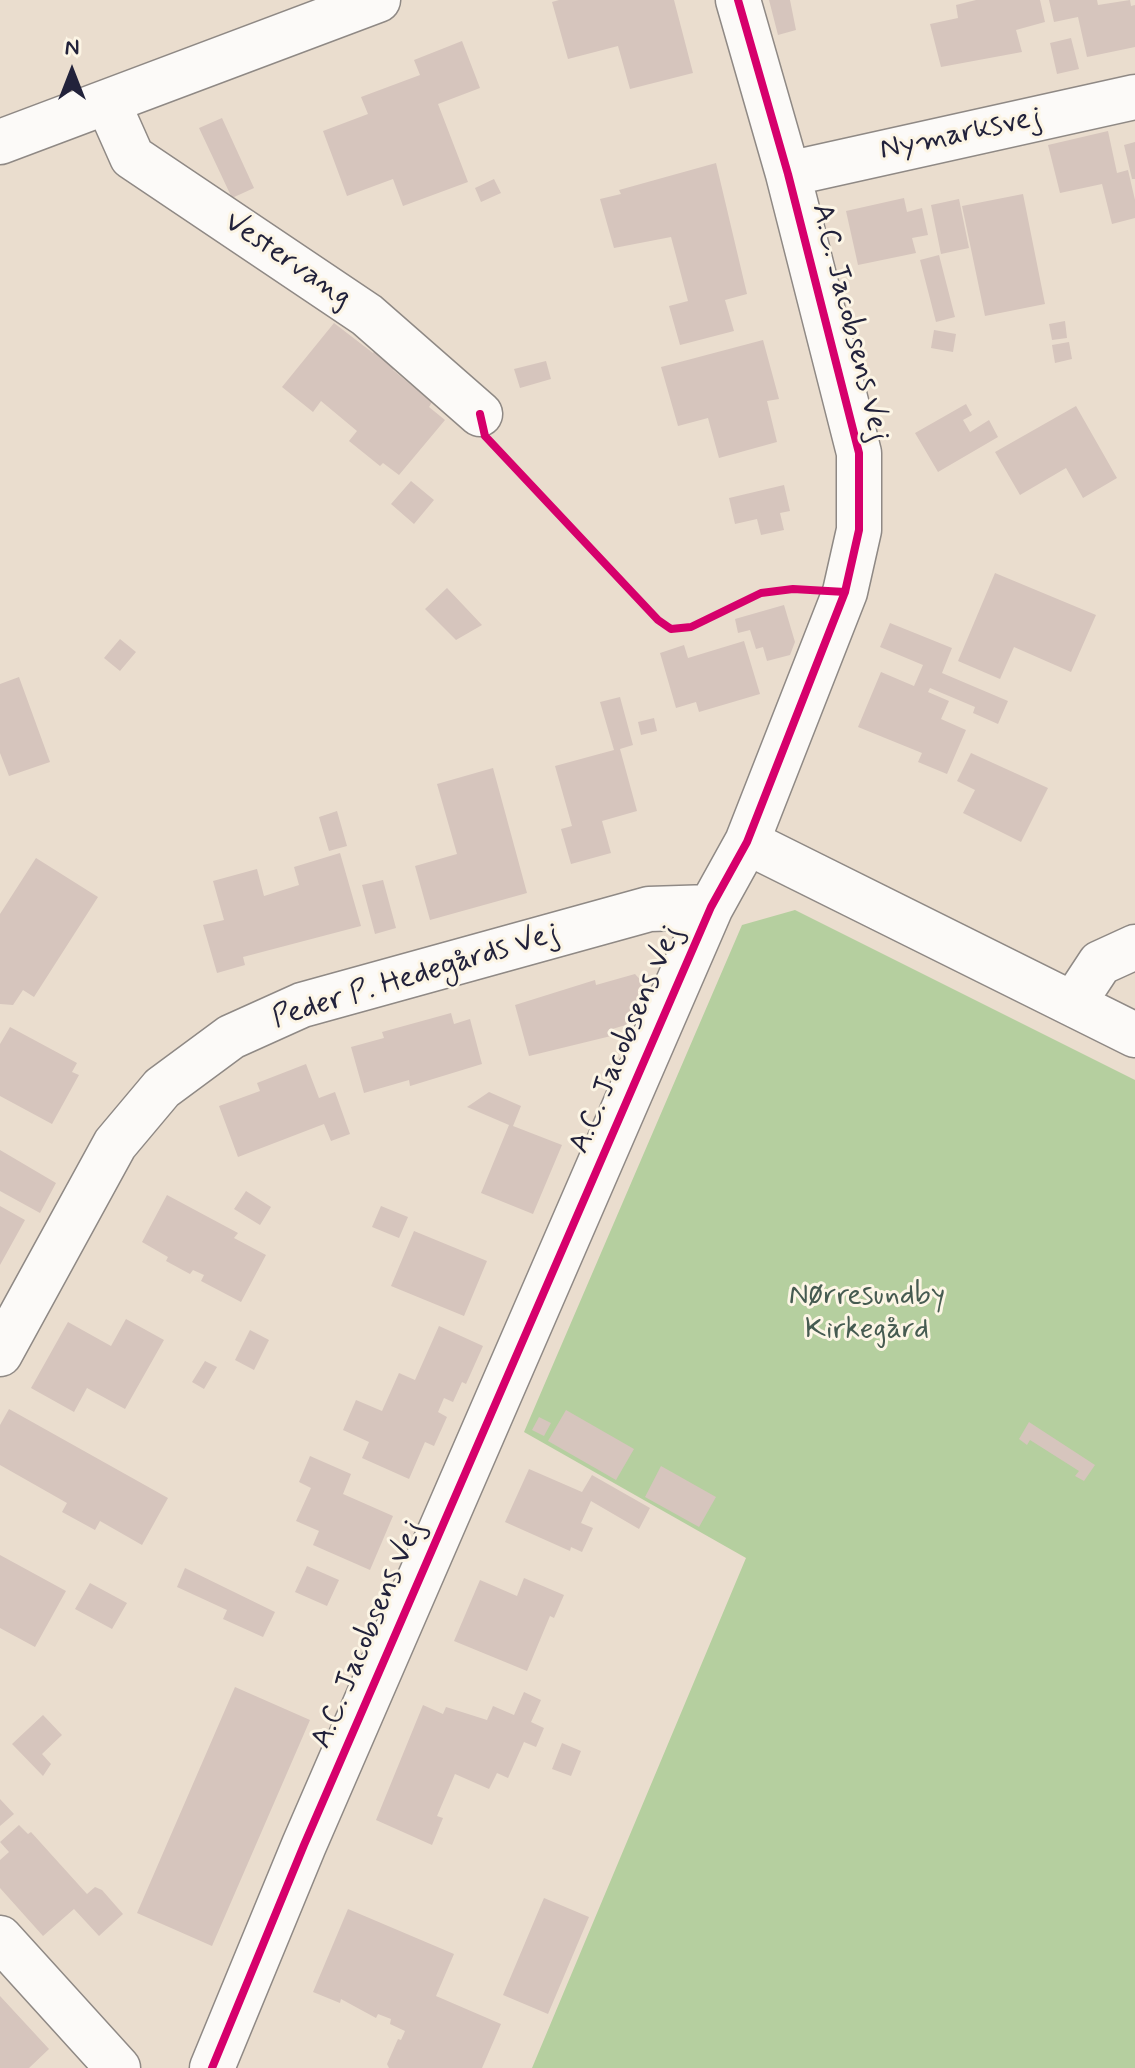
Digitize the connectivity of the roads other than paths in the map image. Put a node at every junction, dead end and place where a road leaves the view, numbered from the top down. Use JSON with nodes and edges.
{"nodes":[{"id":1,"x":378,"y":0,"type":"edge"},
{"id":2,"x":738,"y":0,"type":"edge"},
{"id":3,"x":1135,"y":97,"type":"edge"},
{"id":4,"x":108,"y":103,"type":"junction"},
{"id":5,"x":0,"y":142,"type":"edge"},
{"id":6,"x":788,"y":174,"type":"junction"},
{"id":7,"x":480,"y":414,"type":"dead end"},
{"id":8,"x":747,"y":842,"type":"junction"},
{"id":9,"x":711,"y":907,"type":"junction"},
{"id":10,"x":1135,"y":947,"type":"edge"},
{"id":11,"x":1073,"y":1004,"type":"junction"},
{"id":12,"x":1135,"y":1035,"type":"edge"},
{"id":13,"x":0,"y":1354,"type":"edge"},
{"id":14,"x":0,"y":1938,"type":"edge"},
{"id":15,"x":118,"y":2068,"type":"edge"},
{"id":16,"x":212,"y":2068,"type":"edge"}],
"edges":[{"from":1,"to":4,"type":"street"},
{"from":2,"to":6,"type":"street","name":"A.C. Jacobsens Vej"},
{"from":3,"to":6,"type":"street","name":"Nymarksvej"},
{"from":4,"to":5,"type":"street"},
{"from":4,"to":7,"type":"street","name":"Vestervang"},
{"from":6,"to":8,"type":"street","name":"A.C. Jacobsens Vej"},
{"from":8,"to":9,"type":"street","name":"A.C. Jacobsens Vej"},
{"from":8,"to":11,"type":"street"},
{"from":9,"to":13,"type":"street","name":"Peder P. Hedegårds Vej"},
{"from":9,"to":16,"type":"street","name":"A.C. Jacobsens Vej"},
{"from":10,"to":11,"type":"street"},
{"from":11,"to":12,"type":"street"},
{"from":14,"to":15,"type":"street"}]}
